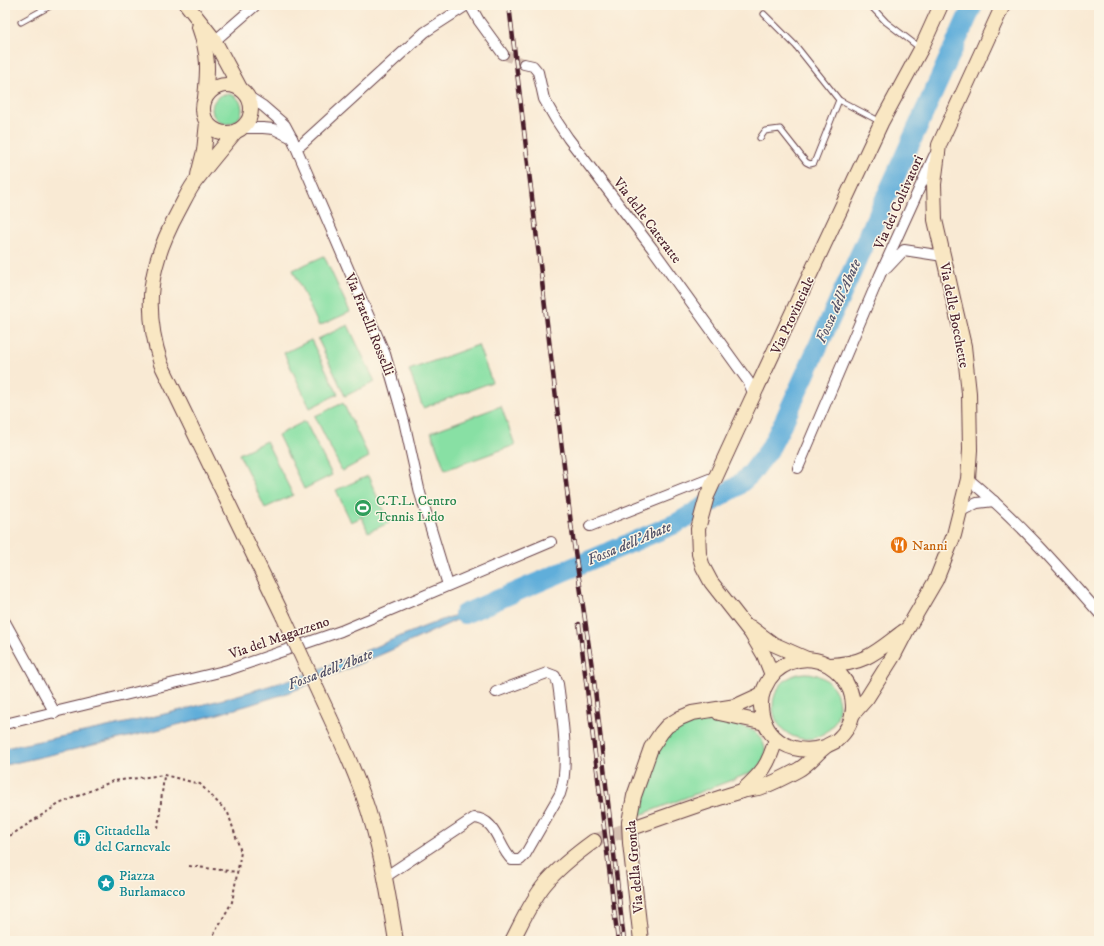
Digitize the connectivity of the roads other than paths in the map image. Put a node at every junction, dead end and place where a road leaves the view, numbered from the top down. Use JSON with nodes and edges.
{"nodes":[{"id":1,"x":52,"y":5,"type":"edge"},
{"id":2,"x":187,"y":5,"type":"edge"},
{"id":3,"x":256,"y":5,"type":"edge"},
{"id":4,"x":468,"y":5,"type":"edge"},
{"id":5,"x":870,"y":5,"type":"edge"},
{"id":6,"x":941,"y":5,"type":"edge"},
{"id":7,"x":1003,"y":5,"type":"edge"},
{"id":8,"x":764,"y":14,"type":"dead end"},
{"id":9,"x":196,"y":17,"type":"junction"},
{"id":10,"x":21,"y":22,"type":"dead end"},
{"id":11,"x":213,"y":38,"type":"junction"},
{"id":12,"x":921,"y":49,"type":"junction"},
{"id":13,"x":503,"y":54,"type":"tunnel mouth"},
{"id":14,"x":524,"y":64,"type":"tunnel mouth"},
{"id":15,"x":244,"y":93,"type":"junction"},
{"id":16,"x":205,"y":98,"type":"junction"},
{"id":17,"x":839,"y":100,"type":"junction"},
{"id":18,"x":207,"y":122,"type":"junction"},
{"id":19,"x":882,"y":123,"type":"junction"},
{"id":20,"x":239,"y":129,"type":"junction"},
{"id":21,"x":760,"y":138,"type":"dead end"},
{"id":22,"x":294,"y":143,"type":"junction"},
{"id":23,"x":939,"y":145,"type":"junction"},
{"id":24,"x":196,"y":179,"type":"junction"},
{"id":25,"x":943,"y":256,"type":"junction"},
{"id":26,"x":880,"y":276,"type":"junction"},
{"id":27,"x":754,"y":395,"type":"junction"},
{"id":28,"x":798,"y":468,"type":"dead end"},
{"id":29,"x":716,"y":476,"type":"junction"},
{"id":30,"x":968,"y":480,"type":"junction"},
{"id":31,"x":994,"y":501,"type":"junction"},
{"id":32,"x":961,"y":511,"type":"junction"},
{"id":33,"x":590,"y":526,"type":"dead end"},
{"id":34,"x":551,"y":542,"type":"dead end"},
{"id":35,"x":448,"y":585,"type":"junction"},
{"id":36,"x":1099,"y":613,"type":"edge"},
{"id":37,"x":5,"y":622,"type":"edge"},
{"id":38,"x":745,"y":624,"type":"junction"},
{"id":39,"x":908,"y":628,"type":"junction"},
{"id":40,"x":807,"y":659,"type":"junction"},
{"id":41,"x":830,"y":665,"type":"junction"},
{"id":42,"x":772,"y":675,"type":"junction"},
{"id":43,"x":496,"y":692,"type":"dead end"},
{"id":44,"x":762,"y":694,"type":"junction"},
{"id":45,"x":709,"y":711,"type":"junction"},
{"id":46,"x":55,"y":713,"type":"junction"},
{"id":47,"x":852,"y":715,"type":"junction"},
{"id":48,"x":765,"y":723,"type":"junction"},
{"id":49,"x":5,"y":724,"type":"edge"},
{"id":50,"x":776,"y":739,"type":"junction"},
{"id":51,"x":825,"y":747,"type":"junction"},
{"id":52,"x":742,"y":791,"type":"junction"},
{"id":53,"x":638,"y":826,"type":"tunnel mouth"},
{"id":54,"x":594,"y":841,"type":"tunnel mouth"},
{"id":55,"x":385,"y":877,"type":"junction"},
{"id":56,"x":396,"y":941,"type":"edge"},
{"id":57,"x":512,"y":941,"type":"edge"},
{"id":58,"x":641,"y":941,"type":"edge"}],
"edges":[{"from":1,"to":10,"type":"lane"},
{"from":2,"to":9,"type":"street","name":"Via Fratelli Rosselli"},
{"from":3,"to":11,"type":"street"},
{"from":4,"to":13,"type":"street"},
{"from":4,"to":22,"type":"street"},
{"from":5,"to":12,"type":"lane"},
{"from":6,"to":12,"type":"street","name":"Via Provinciale"},
{"from":7,"to":23,"type":"street","name":"Via delle Bocchette"},
{"from":8,"to":17,"type":"lane"},
{"from":9,"to":11,"type":"street","name":"Via Fratelli Rosselli"},
{"from":9,"to":16,"type":"street","name":"Via Fratelli Rosselli"},
{"from":11,"to":15,"type":"street","name":"Via Fratelli Rosselli"},
{"from":12,"to":19,"type":"street","name":"Via Provinciale"},
{"from":14,"to":27,"type":"street","name":"Via delle Cateratte"},
{"from":15,"to":16,"type":"street"},
{"from":15,"to":20,"type":"street"},
{"from":15,"to":22,"type":"street","name":"Via Fratelli Rosselli"},
{"from":16,"to":18,"type":"street"},
{"from":17,"to":19,"type":"lane"},
{"from":17,"to":21,"type":"lane"},
{"from":18,"to":20,"type":"street"},
{"from":18,"to":24,"type":"street"},
{"from":19,"to":27,"type":"street","name":"Via Provinciale"},
{"from":20,"to":22,"type":"street"},
{"from":20,"to":24,"type":"street"},
{"from":22,"to":35,"type":"street","name":"Via Fratelli Rosselli"},
{"from":23,"to":25,"type":"street","name":"Via delle Bocchette"},
{"from":23,"to":26,"type":"street","name":"Via dei Coltivatori"},
{"from":24,"to":55,"type":"street","bridge":true},
{"from":25,"to":26,"type":"street"},
{"from":25,"to":30,"type":"street","name":"Via delle Bocchette"},
{"from":26,"to":28,"type":"street","name":"Via dei Coltivatori"},
{"from":27,"to":29,"type":"street","name":"Via Provinciale"},
{"from":29,"to":33,"type":"street"},
{"from":29,"to":38,"type":"street","name":"Via Provinciale"},
{"from":30,"to":31,"type":"street"},
{"from":30,"to":32,"type":"street","name":"Via delle Bocchette"},
{"from":31,"to":32,"type":"street"},
{"from":31,"to":36,"type":"street"},
{"from":32,"to":39,"type":"street","name":"Via delle Bocchette"},
{"from":34,"to":35,"type":"street","name":"Via del Magazzeno"},
{"from":35,"to":46,"type":"street","name":"Via del Magazzeno"},
{"from":37,"to":46,"type":"street"},
{"from":38,"to":40,"type":"street","name":"Via Provinciale"},
{"from":38,"to":42,"type":"street","name":"Via Provinciale"},
{"from":39,"to":41,"type":"street","name":"Via delle Bocchette"},
{"from":39,"to":47,"type":"street","name":"Via delle Bocchette"},
{"from":40,"to":41,"type":"street"},
{"from":40,"to":42,"type":"street"},
{"from":41,"to":47,"type":"street"},
{"from":42,"to":44,"type":"street"},
{"from":43,"to":55,"type":"street"},
{"from":44,"to":45,"type":"street","name":"Via della Gronda"},
{"from":44,"to":48,"type":"street"},
{"from":45,"to":48,"type":"street","name":"Via della Gronda"},
{"from":45,"to":58,"type":"street","name":"Via della Gronda"},
{"from":46,"to":49,"type":"street","name":"Via del Magazzeno"},
{"from":47,"to":51,"type":"street"},
{"from":48,"to":50,"type":"street"},
{"from":50,"to":51,"type":"street"},
{"from":50,"to":52,"type":"street"},
{"from":51,"to":52,"type":"street"},
{"from":52,"to":53,"type":"street"},
{"from":54,"to":57,"type":"street"},
{"from":55,"to":56,"type":"street"}]}
